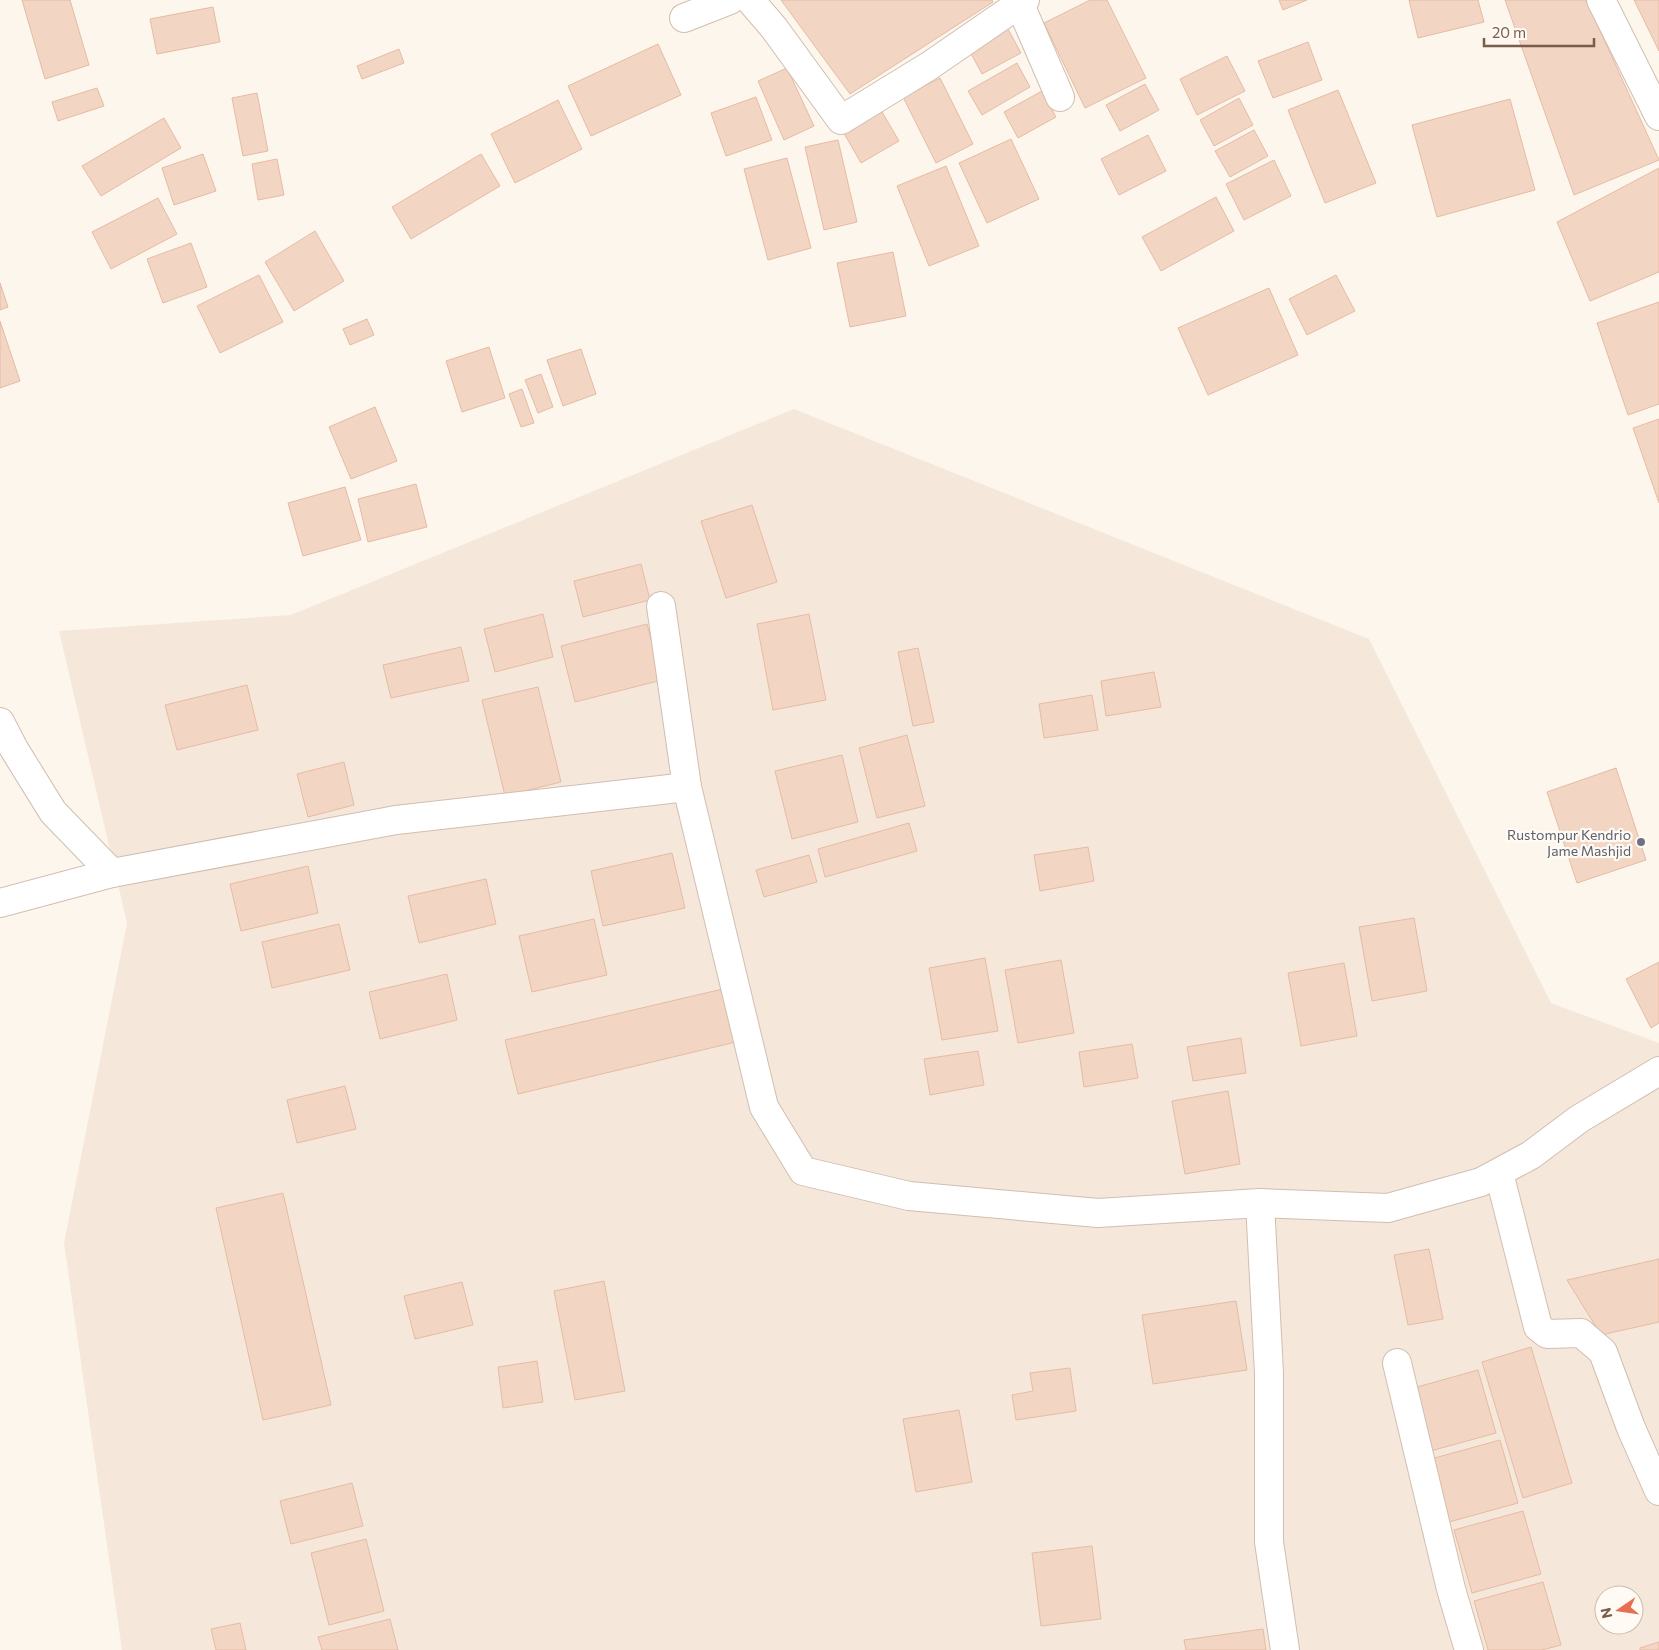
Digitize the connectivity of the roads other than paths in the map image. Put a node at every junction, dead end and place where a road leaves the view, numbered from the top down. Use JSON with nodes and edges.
{"nodes":[{"id":1,"x":730,"y":0,"type":"edge"},
{"id":2,"x":750,"y":0,"type":"edge"},
{"id":3,"x":1601,"y":0,"type":"edge"},
{"id":4,"x":1021,"y":1,"type":"edge"},
{"id":5,"x":684,"y":18,"type":"dead end"},
{"id":6,"x":1060,"y":98,"type":"dead end"},
{"id":7,"x":1659,"y":116,"type":"edge"},
{"id":8,"x":661,"y":606,"type":"dead end"},
{"id":9,"x":0,"y":722,"type":"edge"},
{"id":10,"x":687,"y":787,"type":"junction"},
{"id":11,"x":112,"y":873,"type":"junction"},
{"id":12,"x":0,"y":902,"type":"edge"},
{"id":13,"x":1659,"y":1071,"type":"edge"},
{"id":14,"x":1499,"y":1173,"type":"junction"},
{"id":15,"x":1260,"y":1203,"type":"junction"},
{"id":16,"x":1397,"y":1363,"type":"dead end"},
{"id":17,"x":1659,"y":1491,"type":"edge"},
{"id":18,"x":1285,"y":1650,"type":"edge"},
{"id":19,"x":1470,"y":1650,"type":"edge"}],
"edges":[{"from":1,"to":5,"type":"street"},
{"from":2,"to":4,"type":"street"},
{"from":3,"to":7,"type":"street"},
{"from":4,"to":6,"type":"street"},
{"from":8,"to":10,"type":"street"},
{"from":9,"to":11,"type":"street"},
{"from":10,"to":11,"type":"street"},
{"from":10,"to":15,"type":"street"},
{"from":11,"to":12,"type":"street"},
{"from":13,"to":14,"type":"street"},
{"from":14,"to":15,"type":"street"},
{"from":14,"to":17,"type":"street"},
{"from":15,"to":18,"type":"street"},
{"from":16,"to":19,"type":"street"}]}
